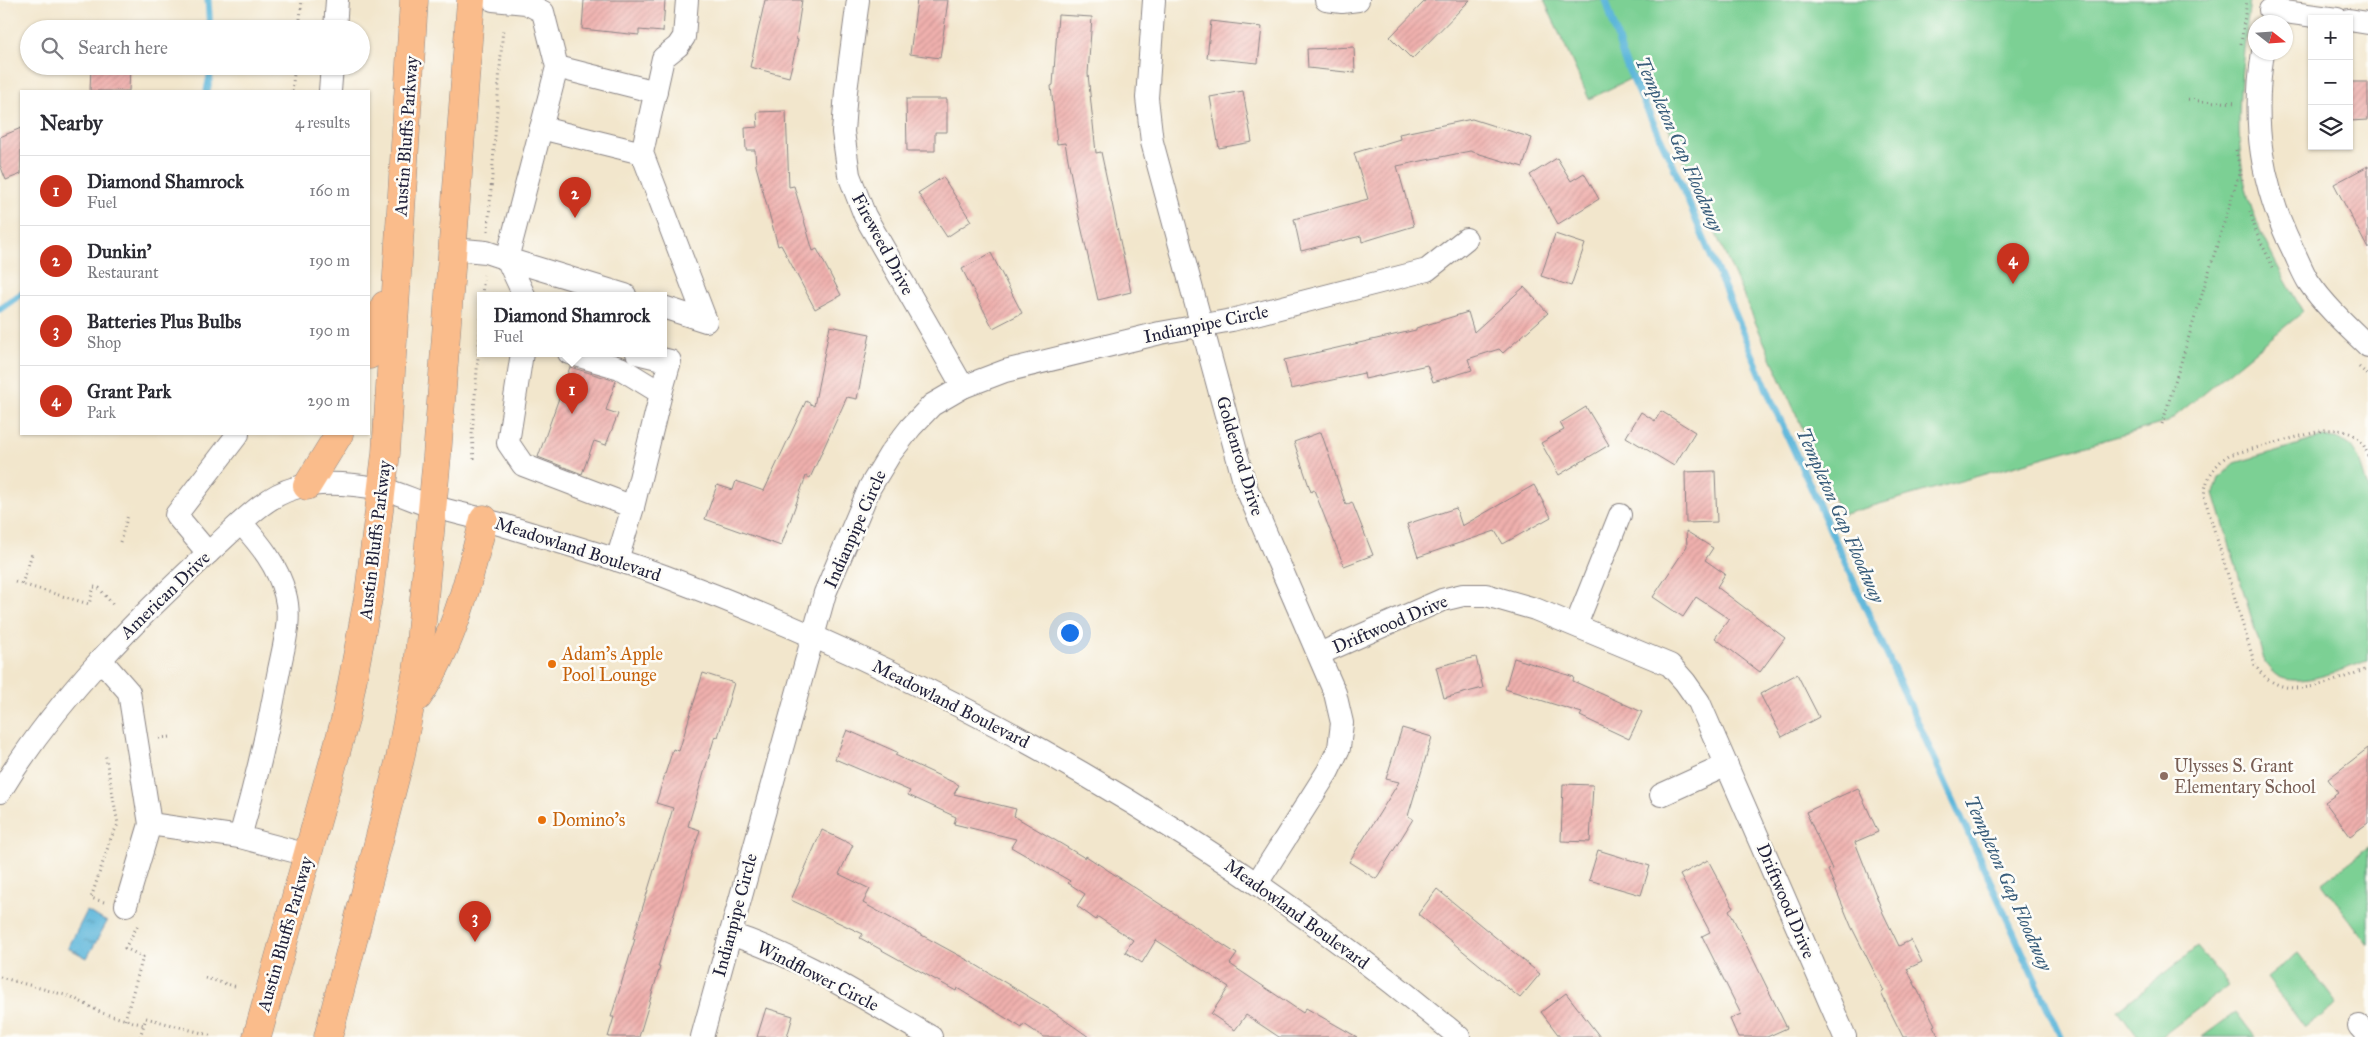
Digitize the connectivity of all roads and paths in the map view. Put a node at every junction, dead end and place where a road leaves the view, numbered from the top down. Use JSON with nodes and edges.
{"nodes":[{"id":1,"x":302,"y":0,"type":"edge"},
{"id":2,"x":337,"y":0,"type":"edge"},
{"id":3,"x":414,"y":0,"type":"edge"},
{"id":4,"x":471,"y":0,"type":"edge"},
{"id":5,"x":492,"y":0,"type":"edge"},
{"id":6,"x":687,"y":0,"type":"edge"},
{"id":7,"x":858,"y":0,"type":"edge"},
{"id":8,"x":1154,"y":0,"type":"edge"},
{"id":9,"x":1326,"y":0,"type":"edge"},
{"id":10,"x":1358,"y":0,"type":"edge"},
{"id":11,"x":546,"y":6,"type":"edge"},
{"id":12,"x":2269,"y":11,"type":"edge"},
{"id":13,"x":2308,"y":16,"type":"edge"},
{"id":14,"x":300,"y":20,"type":"edge"},
{"id":15,"x":336,"y":20,"type":"edge"},
{"id":16,"x":2353,"y":21,"type":"edge"},
{"id":17,"x":2368,"y":23,"type":"edge"},
{"id":18,"x":503,"y":27,"type":"dead end"},
{"id":19,"x":2262,"y":60,"type":"edge"},
{"id":20,"x":557,"y":67,"type":"junction"},
{"id":21,"x":294,"y":75,"type":"edge"},
{"id":22,"x":331,"y":75,"type":"edge"},
{"id":23,"x":292,"y":90,"type":"edge"},
{"id":24,"x":330,"y":90,"type":"edge"},
{"id":25,"x":656,"y":92,"type":"junction"},
{"id":26,"x":2183,"y":100,"type":"dead end"},
{"id":27,"x":2238,"y":103,"type":"dead end"},
{"id":28,"x":541,"y":128,"type":"junction"},
{"id":29,"x":642,"y":153,"type":"junction"},
{"id":30,"x":2242,"y":163,"type":"dead end"},
{"id":31,"x":488,"y":231,"type":"dead end"},
{"id":32,"x":1466,"y":239,"type":"dead end"},
{"id":33,"x":452,"y":248,"type":"junction"},
{"id":34,"x":507,"y":259,"type":"junction"},
{"id":35,"x":398,"y":265,"type":"junction"},
{"id":36,"x":484,"y":271,"type":"dead end"},
{"id":37,"x":482,"y":292,"type":"edge"},
{"id":38,"x":523,"y":292,"type":"edge"},
{"id":39,"x":615,"y":292,"type":"edge"},
{"id":40,"x":667,"y":308,"type":"edge"},
{"id":41,"x":1202,"y":325,"type":"junction"},
{"id":42,"x":2368,"y":346,"type":"edge"},
{"id":43,"x":370,"y":352,"type":"edge"},
{"id":44,"x":478,"y":357,"type":"edge"},
{"id":45,"x":521,"y":357,"type":"edge"},
{"id":46,"x":582,"y":357,"type":"edge"},
{"id":47,"x":654,"y":357,"type":"edge"},
{"id":48,"x":963,"y":387,"type":"junction"},
{"id":49,"x":661,"y":394,"type":"junction"},
{"id":50,"x":2162,"y":424,"type":"dead end"},
{"id":51,"x":237,"y":435,"type":"edge"},
{"id":52,"x":338,"y":435,"type":"edge"},
{"id":53,"x":2368,"y":456,"type":"edge"},
{"id":54,"x":474,"y":459,"type":"dead end"},
{"id":55,"x":307,"y":486,"type":"junction"},
{"id":56,"x":383,"y":489,"type":"junction"},
{"id":57,"x":432,"y":506,"type":"junction"},
{"id":58,"x":633,"y":507,"type":"junction"},
{"id":59,"x":128,"y":515,"type":"dead end"},
{"id":60,"x":1620,"y":515,"type":"dead end"},
{"id":61,"x":484,"y":519,"type":"junction"},
{"id":62,"x":241,"y":523,"type":"junction"},
{"id":63,"x":120,"y":542,"type":"dead end"},
{"id":64,"x":32,"y":551,"type":"dead end"},
{"id":65,"x":208,"y":553,"type":"junction"},
{"id":66,"x":617,"y":560,"type":"junction"},
{"id":67,"x":16,"y":582,"type":"dead end"},
{"id":68,"x":22,"y":584,"type":"junction"},
{"id":69,"x":114,"y":606,"type":"dead end"},
{"id":70,"x":1576,"y":625,"type":"junction"},
{"id":71,"x":812,"y":637,"type":"junction"},
{"id":72,"x":1319,"y":654,"type":"junction"},
{"id":73,"x":101,"y":660,"type":"junction"},
{"id":74,"x":2368,"y":669,"type":"edge"},
{"id":75,"x":410,"y":709,"type":"junction"},
{"id":76,"x":1727,"y":766,"type":"junction"},
{"id":77,"x":0,"y":792,"type":"edge"},
{"id":78,"x":1661,"y":795,"type":"dead end"},
{"id":79,"x":150,"y":824,"type":"junction"},
{"id":80,"x":240,"y":837,"type":"junction"},
{"id":81,"x":308,"y":855,"type":"junction"},
{"id":82,"x":1257,"y":883,"type":"junction"},
{"id":83,"x":126,"y":905,"type":"dead end"},
{"id":84,"x":730,"y":934,"type":"junction"},
{"id":85,"x":0,"y":977,"type":"edge"},
{"id":86,"x":205,"y":978,"type":"dead end"},
{"id":87,"x":238,"y":987,"type":"dead end"},
{"id":88,"x":144,"y":1025,"type":"junction"},
{"id":89,"x":213,"y":1036,"type":"edge"},
{"id":90,"x":140,"y":1037,"type":"edge"},
{"id":91,"x":257,"y":1037,"type":"edge"},
{"id":92,"x":328,"y":1037,"type":"edge"},
{"id":93,"x":702,"y":1037,"type":"edge"},
{"id":94,"x":931,"y":1037,"type":"edge"},
{"id":95,"x":1459,"y":1037,"type":"edge"},
{"id":96,"x":1845,"y":1037,"type":"edge"}],
"edges":[{"from":1,"to":14,"type":"path"},
{"from":2,"to":15,"type":"street"},
{"from":3,"to":35,"type":"main road","name":"Austin Bluffs Parkway"},
{"from":4,"to":33,"type":"main road"},
{"from":5,"to":11,"type":"street"},
{"from":6,"to":25,"type":"street"},
{"from":7,"to":48,"type":"street","name":"Fireweed Drive"},
{"from":8,"to":41,"type":"street","name":"Goldenrod Drive"},
{"from":9,"to":10,"type":"street"},
{"from":11,"to":20,"type":"street"},
{"from":12,"to":13,"type":"street"},
{"from":16,"to":17,"type":"street"},
{"from":18,"to":31,"type":"path"},
{"from":19,"to":42,"type":"street"},
{"from":20,"to":25,"type":"street"},
{"from":20,"to":28,"type":"street"},
{"from":21,"to":23,"type":"path"},
{"from":22,"to":24,"type":"street"},
{"from":25,"to":29,"type":"street"},
{"from":26,"to":27,"type":"path"},
{"from":28,"to":29,"type":"street"},
{"from":28,"to":34,"type":"street"},
{"from":29,"to":40,"type":"street"},
{"from":30,"to":50,"type":"path"},
{"from":32,"to":41,"type":"street","name":"Indianpipe Circle"},
{"from":33,"to":34,"type":"street"},
{"from":33,"to":57,"type":"main road"},
{"from":34,"to":38,"type":"street"},
{"from":34,"to":39,"type":"street"},
{"from":35,"to":43,"type":"main road"},
{"from":35,"to":56,"type":"main road","name":"Austin Bluffs Parkway"},
{"from":36,"to":37,"type":"path"},
{"from":41,"to":48,"type":"street","name":"Indianpipe Circle"},
{"from":41,"to":72,"type":"street","name":"Goldenrod Drive"},
{"from":44,"to":54,"type":"path"},
{"from":45,"to":58,"type":"street"},
{"from":46,"to":49,"type":"street"},
{"from":47,"to":49,"type":"street"},
{"from":48,"to":71,"type":"street","name":"Indianpipe Circle"},
{"from":49,"to":58,"type":"street"},
{"from":51,"to":65,"type":"street"},
{"from":52,"to":55,"type":"main road"},
{"from":53,"to":74,"type":"path"},
{"from":55,"to":56,"type":"street","name":"American Drive"},
{"from":55,"to":62,"type":"street","name":"American Drive"},
{"from":56,"to":57,"type":"street","name":"Meadowland Boulevard"},
{"from":56,"to":81,"type":"main road","name":"Austin Bluffs Parkway"},
{"from":57,"to":61,"type":"street","name":"Meadowland Boulevard"},
{"from":57,"to":75,"type":"main road"},
{"from":58,"to":66,"type":"street"},
{"from":59,"to":63,"type":"path"},
{"from":60,"to":70,"type":"street"},
{"from":61,"to":66,"type":"street","name":"Meadowland Boulevard"},
{"from":61,"to":75,"type":"main road"},
{"from":62,"to":65,"type":"street","name":"American Drive"},
{"from":62,"to":80,"type":"street"},
{"from":64,"to":68,"type":"path"},
{"from":65,"to":73,"type":"street","name":"American Drive"},
{"from":66,"to":71,"type":"street","name":"Meadowland Boulevard"},
{"from":67,"to":68,"type":"path"},
{"from":68,"to":69,"type":"path"},
{"from":70,"to":72,"type":"street","name":"Driftwood Drive"},
{"from":70,"to":76,"type":"street","name":"Driftwood Drive"},
{"from":71,"to":82,"type":"street","name":"Meadowland Boulevard"},
{"from":71,"to":84,"type":"street","name":"Indianpipe Circle"},
{"from":72,"to":82,"type":"street","name":"Goldenrod Drive"},
{"from":73,"to":77,"type":"street","name":"American Drive"},
{"from":73,"to":79,"type":"street"},
{"from":75,"to":92,"type":"main road"},
{"from":76,"to":78,"type":"street"},
{"from":76,"to":96,"type":"street","name":"Driftwood Drive"},
{"from":79,"to":80,"type":"street"},
{"from":79,"to":83,"type":"street"},
{"from":80,"to":81,"type":"street"},
{"from":81,"to":91,"type":"main road","name":"Austin Bluffs Parkway"},
{"from":82,"to":95,"type":"street","name":"Meadowland Boulevard"},
{"from":84,"to":93,"type":"street","name":"Indianpipe Circle"},
{"from":84,"to":94,"type":"street","name":"Windflower Circle"},
{"from":85,"to":88,"type":"path"},
{"from":86,"to":87,"type":"path"},
{"from":88,"to":89,"type":"path"},
{"from":88,"to":90,"type":"path"}]}
